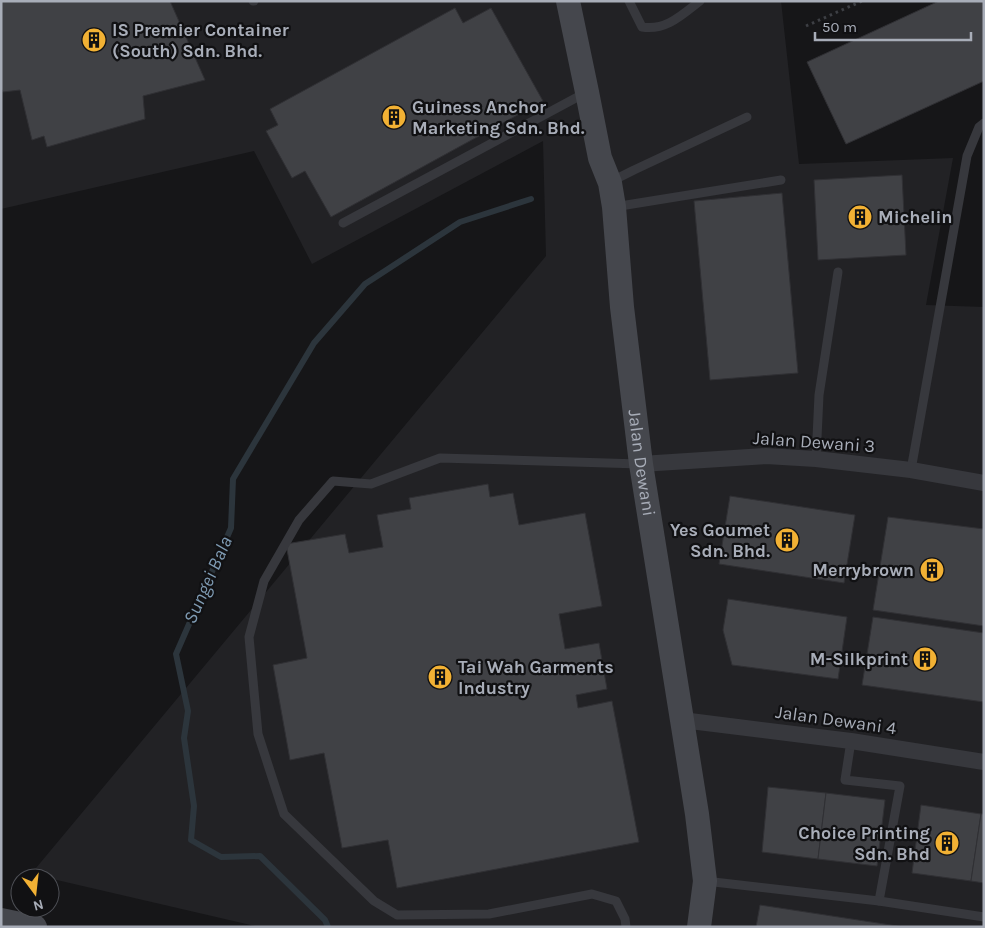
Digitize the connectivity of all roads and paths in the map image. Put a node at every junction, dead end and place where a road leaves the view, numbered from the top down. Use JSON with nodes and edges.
{"nodes":[{"id":1,"x":568,"y":1,"type":"edge"},
{"id":2,"x":629,"y":1,"type":"edge"},
{"id":3,"x":700,"y":1,"type":"edge"},
{"id":4,"x":862,"y":1,"type":"edge"},
{"id":5,"x":806,"y":26,"type":"dead end"},
{"id":6,"x":587,"y":92,"type":"junction"},
{"id":7,"x":747,"y":117,"type":"dead end"},
{"id":8,"x":984,"y":123,"type":"edge"},
{"id":9,"x":781,"y":180,"type":"dead end"},
{"id":10,"x":610,"y":183,"type":"junction"},
{"id":11,"x":614,"y":207,"type":"junction"},
{"id":12,"x":343,"y":223,"type":"dead end"},
{"id":13,"x":838,"y":272,"type":"dead end"},
{"id":14,"x":816,"y":459,"type":"junction"},
{"id":15,"x":641,"y":464,"type":"junction"},
{"id":16,"x":911,"y":470,"type":"junction"},
{"id":17,"x":984,"y":483,"type":"edge"},
{"id":18,"x":682,"y":720,"type":"junction"},
{"id":19,"x":851,"y":741,"type":"junction"},
{"id":20,"x":984,"y":762,"type":"edge"},
{"id":21,"x":705,"y":881,"type":"junction"},
{"id":22,"x":878,"y":901,"type":"junction"},
{"id":23,"x":984,"y":917,"type":"edge"},
{"id":24,"x":1,"y":920,"type":"edge"},
{"id":25,"x":34,"y":927,"type":"edge"},
{"id":26,"x":626,"y":927,"type":"edge"},
{"id":27,"x":699,"y":927,"type":"edge"}],
"edges":[{"from":1,"to":6,"type":"street","name":"Jalan Dewani"},
{"from":2,"to":3,"type":"lane"},
{"from":4,"to":5,"type":"path"},
{"from":6,"to":10,"type":"street","name":"Jalan Dewani"},
{"from":6,"to":12,"type":"lane"},
{"from":7,"to":10,"type":"lane"},
{"from":8,"to":16,"type":"lane"},
{"from":9,"to":11,"type":"lane"},
{"from":10,"to":11,"type":"street","name":"Jalan Dewani"},
{"from":11,"to":15,"type":"street","name":"Jalan Dewani"},
{"from":13,"to":14,"type":"lane"},
{"from":14,"to":15,"type":"street","name":"Jalan Dewani 3"},
{"from":14,"to":16,"type":"street","name":"Jalan Dewani 3"},
{"from":15,"to":18,"type":"street","name":"Jalan Dewani"},
{"from":15,"to":26,"type":"lane"},
{"from":16,"to":17,"type":"street","name":"Jalan Dewani 3"},
{"from":18,"to":19,"type":"street","name":"Jalan Dewani 4"},
{"from":18,"to":21,"type":"street","name":"Jalan Dewani"},
{"from":19,"to":20,"type":"street","name":"Jalan Dewani 4"},
{"from":19,"to":22,"type":"lane"},
{"from":21,"to":22,"type":"lane"},
{"from":21,"to":27,"type":"street","name":"Jalan Dewani"},
{"from":22,"to":23,"type":"lane"},
{"from":24,"to":25,"type":"street"}]}
